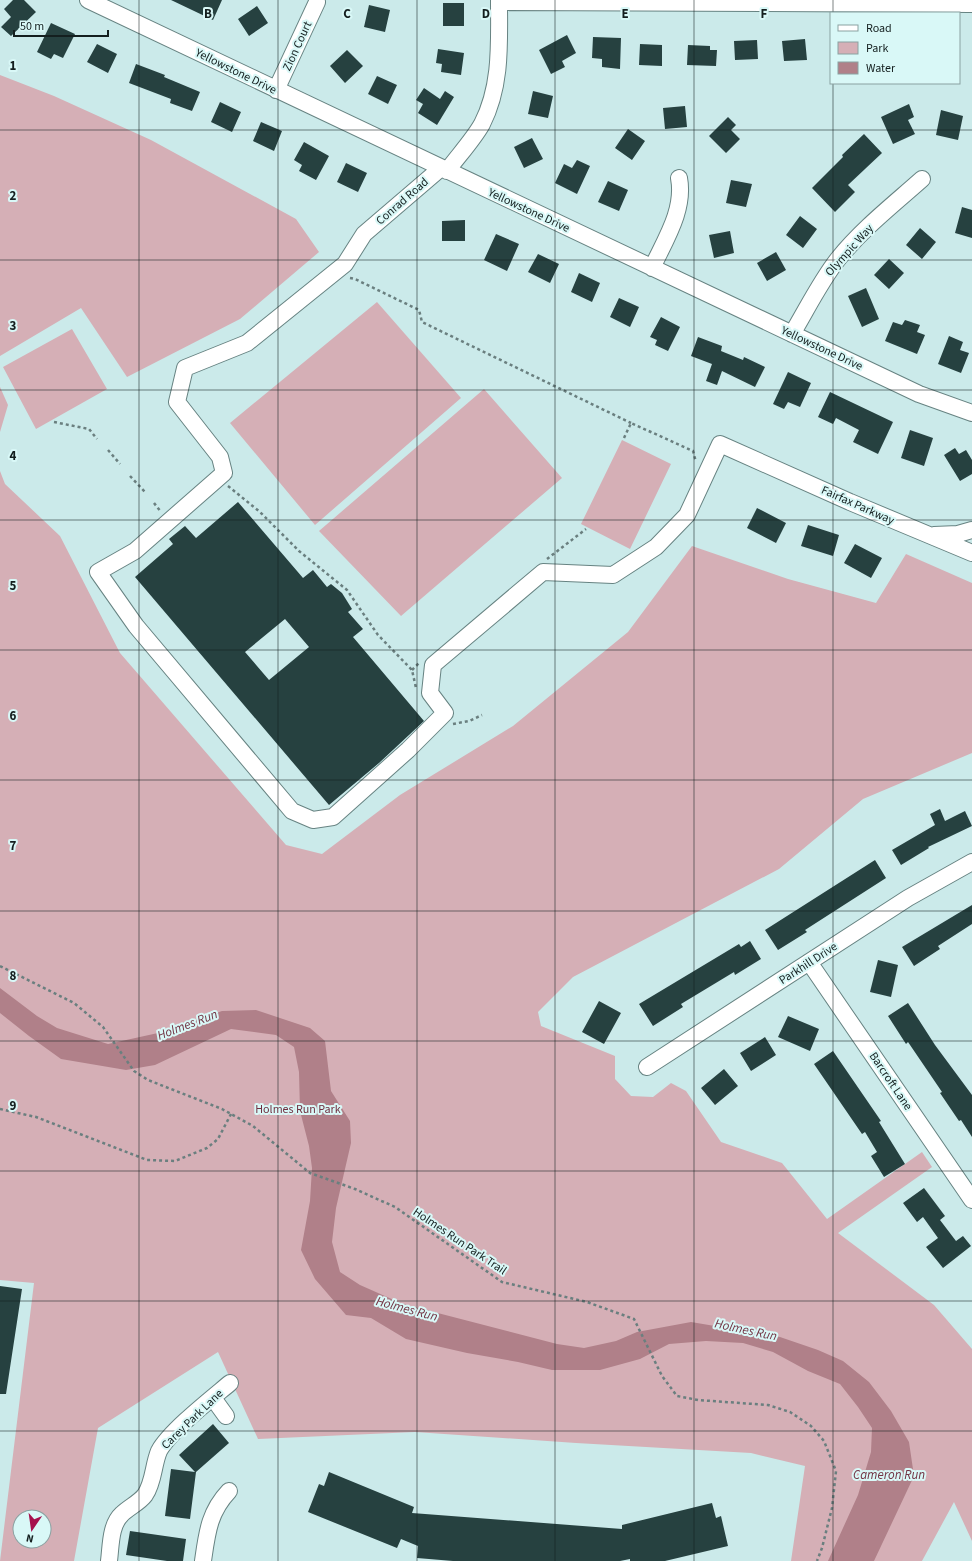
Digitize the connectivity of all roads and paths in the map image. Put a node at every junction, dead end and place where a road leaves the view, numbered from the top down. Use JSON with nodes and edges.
{"nodes":[{"id":1,"x":88,"y":0,"type":"edge"},
{"id":2,"x":499,"y":1,"type":"edge"},
{"id":3,"x":317,"y":2,"type":"dead end"},
{"id":4,"x":972,"y":4,"type":"edge"},
{"id":5,"x":276,"y":90,"type":"junction"},
{"id":6,"x":444,"y":169,"type":"junction"},
{"id":7,"x":679,"y":178,"type":"dead end"},
{"id":8,"x":922,"y":179,"type":"dead end"},
{"id":9,"x":652,"y":268,"type":"junction"},
{"id":10,"x":346,"y":277,"type":"dead end"},
{"id":11,"x":792,"y":334,"type":"junction"},
{"id":12,"x":972,"y":413,"type":"edge"},
{"id":13,"x":54,"y":422,"type":"dead end"},
{"id":14,"x":631,"y":423,"type":"junction"},
{"id":15,"x":624,"y":438,"type":"dead end"},
{"id":16,"x":97,"y":439,"type":"dead end"},
{"id":17,"x":108,"y":450,"type":"dead end"},
{"id":18,"x":745,"y":455,"type":"joint"},
{"id":19,"x":120,"y":464,"type":"dead end"},
{"id":20,"x":697,"y":464,"type":"dead end"},
{"id":21,"x":130,"y":476,"type":"dead end"},
{"id":22,"x":223,"y":482,"type":"dead end"},
{"id":23,"x":145,"y":492,"type":"dead end"},
{"id":24,"x":586,"y":529,"type":"dead end"},
{"id":25,"x":972,"y":530,"type":"edge"},
{"id":26,"x":918,"y":531,"type":"junction"},
{"id":27,"x":972,"y":553,"type":"edge"},
{"id":28,"x":553,"y":561,"type":"dead end"},
{"id":29,"x":416,"y":689,"type":"dead end"},
{"id":30,"x":482,"y":715,"type":"dead end"},
{"id":31,"x":448,"y":725,"type":"dead end"},
{"id":32,"x":972,"y":862,"type":"edge"},
{"id":33,"x":809,"y":962,"type":"junction"},
{"id":34,"x":0,"y":966,"type":"edge"},
{"id":35,"x":647,"y":1067,"type":"dead end"},
{"id":36,"x":0,"y":1109,"type":"edge"},
{"id":37,"x":231,"y":1114,"type":"junction"},
{"id":38,"x":972,"y":1200,"type":"edge"},
{"id":39,"x":230,"y":1383,"type":"dead end"},
{"id":40,"x":213,"y":1398,"type":"junction"},
{"id":41,"x":226,"y":1416,"type":"dead end"},
{"id":42,"x":229,"y":1491,"type":"dead end"},
{"id":43,"x":109,"y":1561,"type":"edge"},
{"id":44,"x":203,"y":1561,"type":"edge"},
{"id":45,"x":817,"y":1561,"type":"edge"}],
"edges":[{"from":1,"to":5,"type":"street","name":"Yellowstone Drive"},
{"from":2,"to":4,"type":"street"},
{"from":2,"to":6,"type":"street","name":"Conrad Road"},
{"from":3,"to":5,"type":"street","name":"Zion Court"},
{"from":5,"to":6,"type":"street","name":"Yellowstone Drive"},
{"from":6,"to":9,"type":"street","name":"Yellowstone Drive"},
{"from":6,"to":18,"type":"street","name":"Conrad Road"},
{"from":7,"to":9,"type":"street"},
{"from":8,"to":11,"type":"street","name":"Olympic Way"},
{"from":9,"to":11,"type":"street","name":"Yellowstone Drive"},
{"from":10,"to":14,"type":"path"},
{"from":11,"to":12,"type":"street","name":"Yellowstone Drive"},
{"from":13,"to":16,"type":"path"},
{"from":14,"to":15,"type":"path"},
{"from":14,"to":20,"type":"path"},
{"from":17,"to":19,"type":"path"},
{"from":18,"to":26,"type":"street","name":"Fairfax Parkway"},
{"from":21,"to":23,"type":"path"},
{"from":22,"to":29,"type":"path"},
{"from":24,"to":28,"type":"path"},
{"from":25,"to":26,"type":"street"},
{"from":26,"to":27,"type":"street","name":"Fairfax Parkway"},
{"from":30,"to":31,"type":"path"},
{"from":32,"to":33,"type":"street","name":"Parkhill Drive"},
{"from":33,"to":35,"type":"street","name":"Parkhill Drive"},
{"from":33,"to":38,"type":"street","name":"Barcroft Lane"},
{"from":34,"to":37,"type":"path","name":"Holmes Run Park Trail"},
{"from":36,"to":37,"type":"path"},
{"from":37,"to":45,"type":"path","name":"Holmes Run Park Trail"},
{"from":39,"to":40,"type":"street","name":"Carey Park Lane"},
{"from":40,"to":41,"type":"street"},
{"from":40,"to":43,"type":"street","name":"Carey Park Lane"},
{"from":42,"to":44,"type":"street"}]}
